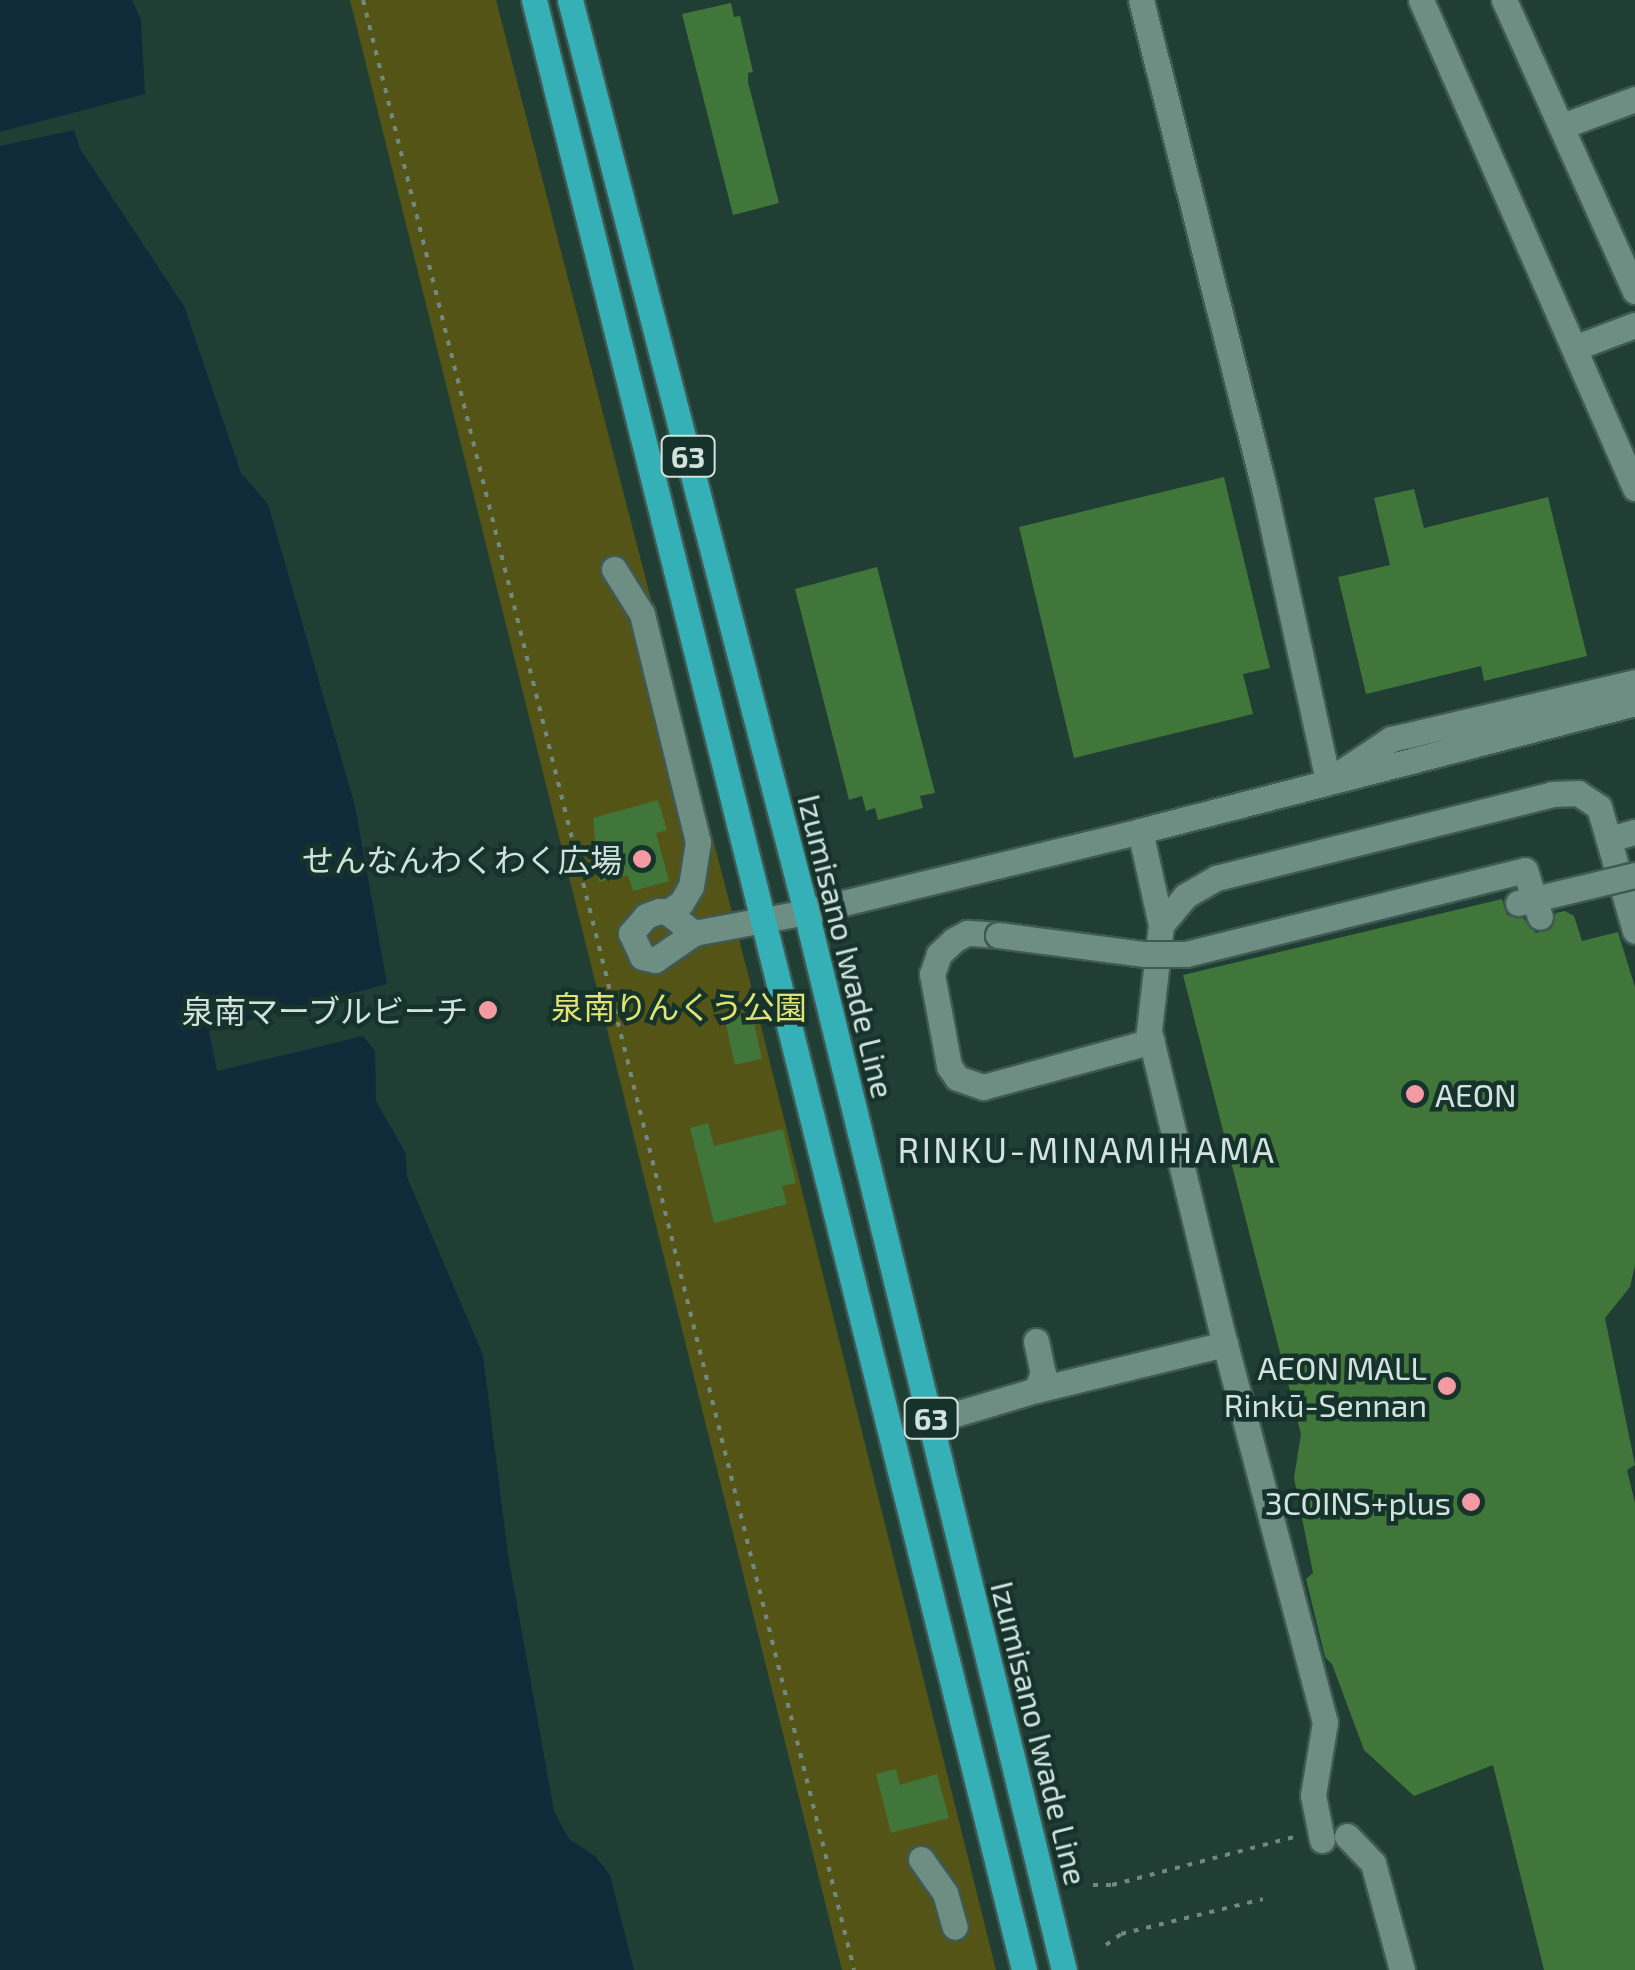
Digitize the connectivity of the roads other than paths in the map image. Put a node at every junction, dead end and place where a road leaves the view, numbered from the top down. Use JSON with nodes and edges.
{"nodes":[{"id":1,"x":534,"y":0,"type":"edge"},
{"id":2,"x":570,"y":0,"type":"edge"},
{"id":3,"x":1141,"y":0,"type":"edge"},
{"id":4,"x":1421,"y":0,"type":"edge"},
{"id":5,"x":1504,"y":0,"type":"edge"},
{"id":6,"x":1635,"y":99,"type":"edge"},
{"id":7,"x":1562,"y":126,"type":"junction"},
{"id":8,"x":1635,"y":291,"type":"edge"},
{"id":9,"x":1635,"y":325,"type":"edge"},
{"id":10,"x":1574,"y":348,"type":"junction"},
{"id":11,"x":1635,"y":488,"type":"edge"},
{"id":12,"x":614,"y":569,"type":"dead end"},
{"id":13,"x":1635,"y":682,"type":"edge"},
{"id":14,"x":1635,"y":702,"type":"edge"},
{"id":15,"x":1328,"y":781,"type":"junction"},
{"id":16,"x":1140,"y":831,"type":"junction"},
{"id":17,"x":1623,"y":835,"type":"edge"},
{"id":18,"x":1635,"y":875,"type":"edge"},
{"id":19,"x":667,"y":912,"type":"junction"},
{"id":20,"x":806,"y":912,"type":"junction"},
{"id":21,"x":764,"y":919,"type":"junction"},
{"id":22,"x":1161,"y":925,"type":"junction"},
{"id":23,"x":1635,"y":931,"type":"edge"},
{"id":24,"x":694,"y":933,"type":"junction"},
{"id":25,"x":1152,"y":1041,"type":"junction"},
{"id":26,"x":1036,"y":1341,"type":"dead end"},
{"id":27,"x":1225,"y":1344,"type":"junction"},
{"id":28,"x":1036,"y":1390,"type":"junction"},
{"id":29,"x":932,"y":1421,"type":"junction"},
{"id":30,"x":916,"y":1862,"type":"dead end"},
{"id":31,"x":950,"y":1928,"type":"dead end"},
{"id":32,"x":1024,"y":1970,"type":"edge"},
{"id":33,"x":1064,"y":1970,"type":"edge"},
{"id":34,"x":1402,"y":1970,"type":"edge"}],
"edges":[{"from":1,"to":21,"type":"main road","number":"63"},
{"from":2,"to":20,"type":"main road","name":"Izumisano Iwade Line","number":"63"},
{"from":3,"to":15,"type":"street"},
{"from":4,"to":10,"type":"street"},
{"from":5,"to":7,"type":"street"},
{"from":6,"to":7,"type":"street"},
{"from":7,"to":8,"type":"street"},
{"from":9,"to":10,"type":"street"},
{"from":10,"to":11,"type":"street"},
{"from":12,"to":19,"type":"street"},
{"from":13,"to":15,"type":"street"},
{"from":14,"to":15,"type":"street"},
{"from":15,"to":16,"type":"street"},
{"from":16,"to":20,"type":"street"},
{"from":16,"to":22,"type":"street"},
{"from":17,"to":22,"type":"street"},
{"from":17,"to":23,"type":"street"},
{"from":18,"to":25,"type":"street","bridge":true},
{"from":19,"to":24,"type":"street"},
{"from":19,"to":24,"type":"street"},
{"from":20,"to":21,"type":"street"},
{"from":20,"to":29,"type":"main road","name":"Izumisano Iwade Line","number":"63"},
{"from":21,"to":24,"type":"street"},
{"from":21,"to":32,"type":"main road","number":"63"},
{"from":22,"to":25,"type":"street"},
{"from":25,"to":27,"type":"street"},
{"from":26,"to":28,"type":"street"},
{"from":27,"to":28,"type":"street"},
{"from":27,"to":34,"type":"street"},
{"from":28,"to":29,"type":"street"},
{"from":29,"to":33,"type":"main road","name":"Izumisano Iwade Line","number":"63"},
{"from":30,"to":31,"type":"street"}]}
